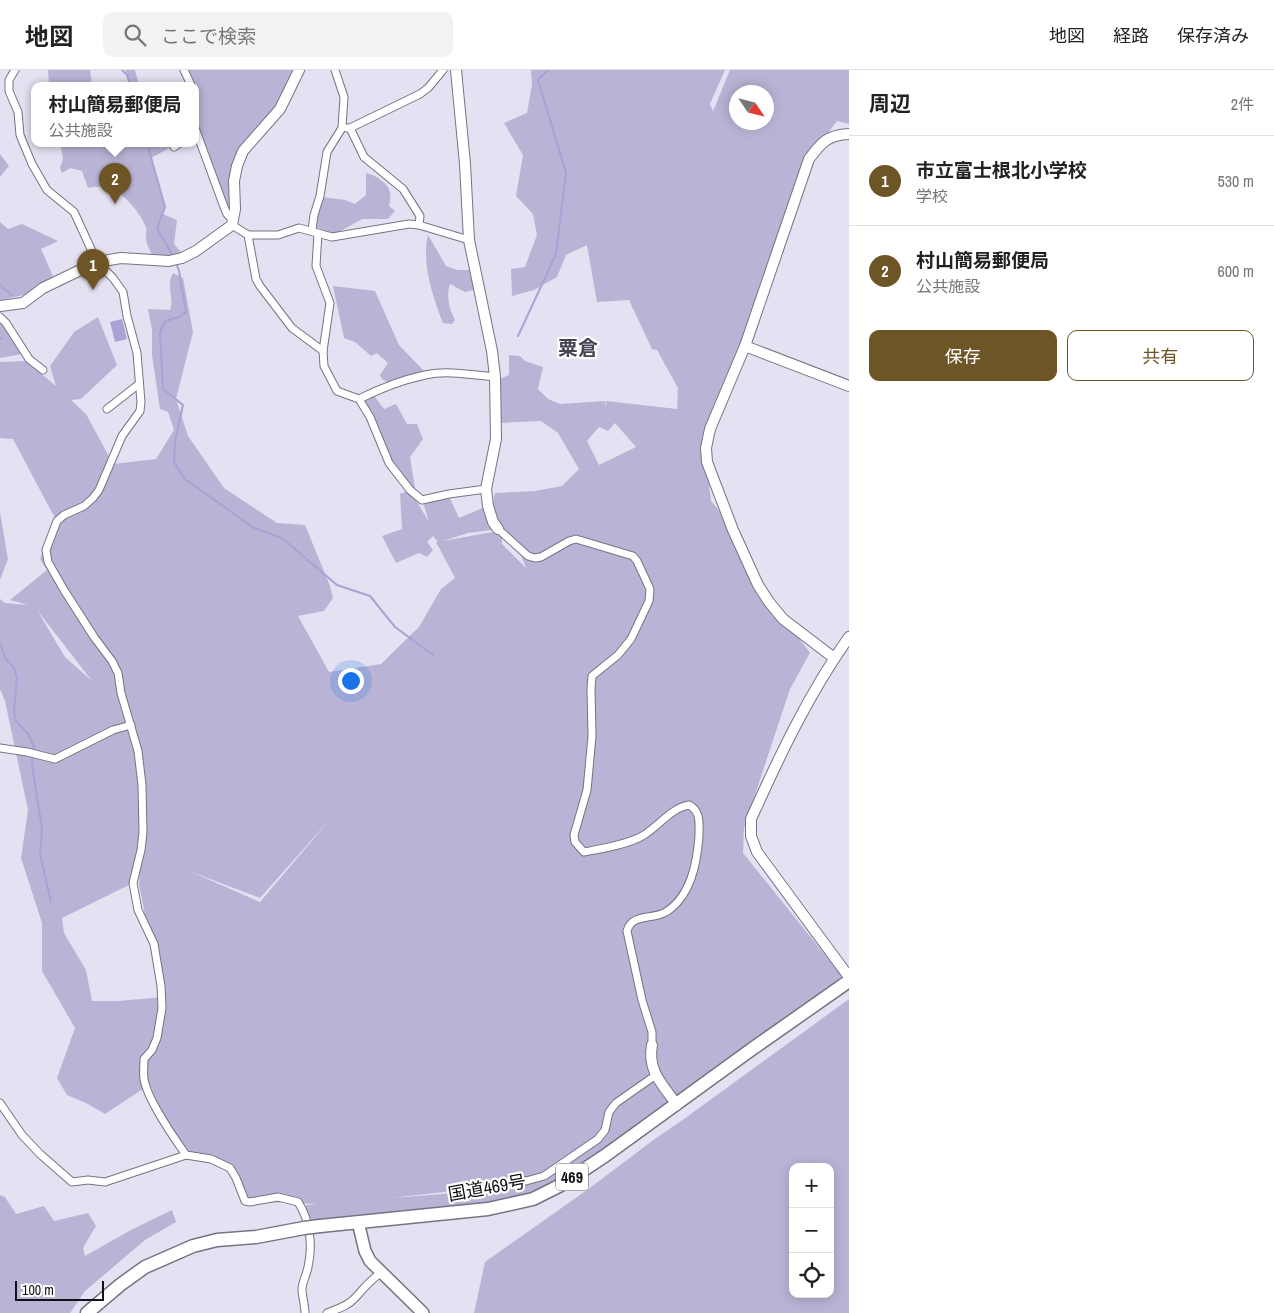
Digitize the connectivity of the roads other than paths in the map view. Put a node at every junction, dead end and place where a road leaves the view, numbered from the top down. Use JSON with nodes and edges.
{"nodes":[{"id":1,"x":16,"y":70,"type":"edge"},
{"id":2,"x":184,"y":70,"type":"edge"},
{"id":3,"x":299,"y":70,"type":"edge"},
{"id":4,"x":335,"y":70,"type":"edge"},
{"id":5,"x":443,"y":70,"type":"edge"},
{"id":6,"x":456,"y":70,"type":"edge"},
{"id":7,"x":190,"y":82,"type":"edge"},
{"id":8,"x":342,"y":128,"type":"junction"},
{"id":9,"x":350,"y":128,"type":"junction"},
{"id":10,"x":849,"y":134,"type":"edge"},
{"id":11,"x":199,"y":141,"type":"edge"},
{"id":12,"x":233,"y":222,"type":"junction"},
{"id":13,"x":420,"y":225,"type":"junction"},
{"id":14,"x":315,"y":232,"type":"junction"},
{"id":15,"x":248,"y":235,"type":"junction"},
{"id":16,"x":469,"y":240,"type":"junction"},
{"id":17,"x":97,"y":262,"type":"junction"},
{"id":18,"x":0,"y":306,"type":"edge"},
{"id":19,"x":0,"y":317,"type":"edge"},
{"id":20,"x":745,"y":346,"type":"junction"},
{"id":21,"x":322,"y":351,"type":"junction"},
{"id":22,"x":43,"y":370,"type":"dead end"},
{"id":23,"x":495,"y":377,"type":"junction"},
{"id":24,"x":139,"y":384,"type":"junction"},
{"id":25,"x":849,"y":386,"type":"edge"},
{"id":26,"x":358,"y":399,"type":"junction"},
{"id":27,"x":107,"y":409,"type":"dead end"},
{"id":28,"x":486,"y":489,"type":"junction"},
{"id":29,"x":498,"y":529,"type":"joint"},
{"id":30,"x":849,"y":637,"type":"edge"},
{"id":31,"x":834,"y":658,"type":"junction"},
{"id":32,"x":130,"y":725,"type":"junction"},
{"id":33,"x":0,"y":748,"type":"edge"},
{"id":34,"x":849,"y":979,"type":"edge"},
{"id":35,"x":652,"y":1045,"type":"joint"},
{"id":36,"x":656,"y":1075,"type":"junction"},
{"id":37,"x":0,"y":1104,"type":"edge"},
{"id":38,"x":677,"y":1105,"type":"junction"},
{"id":39,"x":186,"y":1155,"type":"junction"},
{"id":40,"x":513,"y":1177,"type":"dead end"},
{"id":41,"x":358,"y":1222,"type":"junction"},
{"id":42,"x":381,"y":1273,"type":"junction"},
{"id":43,"x":89,"y":1310,"type":"edge"},
{"id":44,"x":305,"y":1313,"type":"edge"},
{"id":45,"x":327,"y":1313,"type":"edge"},
{"id":46,"x":423,"y":1313,"type":"edge"}],
"edges":[{"from":1,"to":17,"type":"street"},
{"from":2,"to":7,"type":"street"},
{"from":3,"to":12,"type":"street"},
{"from":4,"to":8,"type":"street"},
{"from":5,"to":9,"type":"street"},
{"from":6,"to":16,"type":"street"},
{"from":8,"to":9,"type":"street"},
{"from":8,"to":14,"type":"street"},
{"from":9,"to":13,"type":"street"},
{"from":10,"to":20,"type":"street"},
{"from":11,"to":12,"type":"street"},
{"from":12,"to":15,"type":"street"},
{"from":12,"to":17,"type":"street"},
{"from":13,"to":14,"type":"street"},
{"from":13,"to":16,"type":"street"},
{"from":14,"to":15,"type":"street"},
{"from":14,"to":21,"type":"street"},
{"from":15,"to":21,"type":"street"},
{"from":16,"to":23,"type":"street"},
{"from":17,"to":18,"type":"street"},
{"from":17,"to":24,"type":"street"},
{"from":19,"to":22,"type":"street"},
{"from":20,"to":25,"type":"street"},
{"from":20,"to":31,"type":"street"},
{"from":21,"to":26,"type":"street"},
{"from":23,"to":26,"type":"street"},
{"from":23,"to":28,"type":"street"},
{"from":24,"to":27,"type":"street"},
{"from":24,"to":32,"type":"street"},
{"from":26,"to":28,"type":"street"},
{"from":28,"to":29,"type":"street"},
{"from":29,"to":35,"type":"street"},
{"from":30,"to":31,"type":"street"},
{"from":31,"to":34,"type":"street"},
{"from":32,"to":33,"type":"street"},
{"from":32,"to":39,"type":"street"},
{"from":34,"to":38,"type":"highway","name":"国道469号","number":"469"},
{"from":35,"to":36,"type":"street"},
{"from":36,"to":38,"type":"street"},
{"from":36,"to":40,"type":"street"},
{"from":37,"to":39,"type":"street"},
{"from":38,"to":41,"type":"highway","name":"国道469号","number":"469"},
{"from":39,"to":44,"type":"street"},
{"from":41,"to":42,"type":"main road"},
{"from":41,"to":43,"type":"highway","name":"国道469号","number":"469","bridge":true},
{"from":42,"to":45,"type":"street"},
{"from":42,"to":46,"type":"main road"}]}
